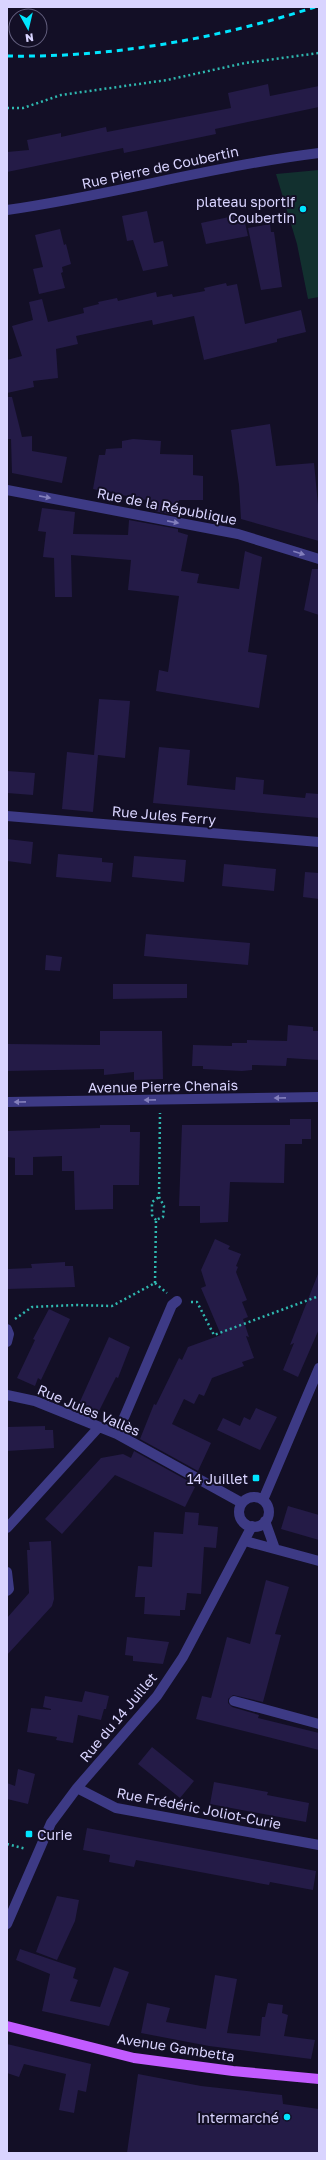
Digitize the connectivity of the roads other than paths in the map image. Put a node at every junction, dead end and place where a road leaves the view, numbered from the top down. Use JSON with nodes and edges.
{"nodes":[{"id":1,"x":319,"y":153,"type":"edge"},
{"id":2,"x":7,"y":210,"type":"edge"},
{"id":3,"x":7,"y":490,"type":"edge"},
{"id":4,"x":319,"y":558,"type":"edge"},
{"id":5,"x":7,"y":816,"type":"edge"},
{"id":6,"x":319,"y":842,"type":"edge"},
{"id":7,"x":319,"y":1097,"type":"edge"},
{"id":8,"x":7,"y":1102,"type":"edge"},
{"id":9,"x":177,"y":1301,"type":"road end"},
{"id":10,"x":10,"y":1325,"type":"edge"},
{"id":11,"x":7,"y":1342,"type":"edge"},
{"id":12,"x":318,"y":1372,"type":"edge"},
{"id":13,"x":7,"y":1395,"type":"edge"},
{"id":14,"x":99,"y":1427,"type":"junction"},
{"id":15,"x":117,"y":1434,"type":"junction"},
{"id":16,"x":263,"y":1500,"type":"junction"},
{"id":17,"x":242,"y":1503,"type":"junction"},
{"id":18,"x":265,"y":1521,"type":"junction"},
{"id":19,"x":252,"y":1526,"type":"junction"},
{"id":20,"x":7,"y":1528,"type":"edge"},
{"id":21,"x":245,"y":1541,"type":"junction"},
{"id":22,"x":275,"y":1549,"type":"junction"},
{"id":23,"x":319,"y":1561,"type":"edge"},
{"id":24,"x":7,"y":1572,"type":"edge"},
{"id":25,"x":7,"y":1591,"type":"edge"},
{"id":26,"x":234,"y":1701,"type":"dead end"},
{"id":27,"x":319,"y":1724,"type":"edge"},
{"id":28,"x":77,"y":1788,"type":"junction"},
{"id":29,"x":319,"y":1845,"type":"edge"},
{"id":30,"x":7,"y":1924,"type":"edge"},
{"id":31,"x":7,"y":2026,"type":"edge"},
{"id":32,"x":319,"y":2078,"type":"edge"}],
"edges":[{"from":1,"to":2,"type":"street","name":"Rue Pierre de Coubertin"},
{"from":3,"to":4,"type":"street","name":"Rue de la République","one_way":true},
{"from":5,"to":6,"type":"street","name":"Rue Jules Ferry"},
{"from":7,"to":8,"type":"street","name":"Avenue Pierre Chenais","one_way":true},
{"from":9,"to":15,"type":"street"},
{"from":10,"to":11,"type":"street"},
{"from":12,"to":16,"type":"street"},
{"from":13,"to":14,"type":"street","name":"Rue Jules Vallès"},
{"from":14,"to":15,"type":"street","name":"Rue Jules Vallès"},
{"from":14,"to":20,"type":"street"},
{"from":15,"to":17,"type":"street","name":"Rue Jules Vallès"},
{"from":16,"to":17,"type":"street"},
{"from":16,"to":18,"type":"street"},
{"from":17,"to":19,"type":"street"},
{"from":18,"to":19,"type":"street"},
{"from":18,"to":22,"type":"street"},
{"from":19,"to":21,"type":"street","name":"Rue du 14 Juillet"},
{"from":21,"to":22,"type":"street"},
{"from":21,"to":28,"type":"street","name":"Rue du 14 Juillet"},
{"from":22,"to":23,"type":"street"},
{"from":24,"to":25,"type":"street"},
{"from":26,"to":27,"type":"street"},
{"from":28,"to":29,"type":"street","name":"Rue Frédéric Joliot-Curie"},
{"from":28,"to":30,"type":"street","name":"Rue du 14 Juillet"},
{"from":31,"to":32,"type":"main road","name":"Avenue Gambetta"}]}
